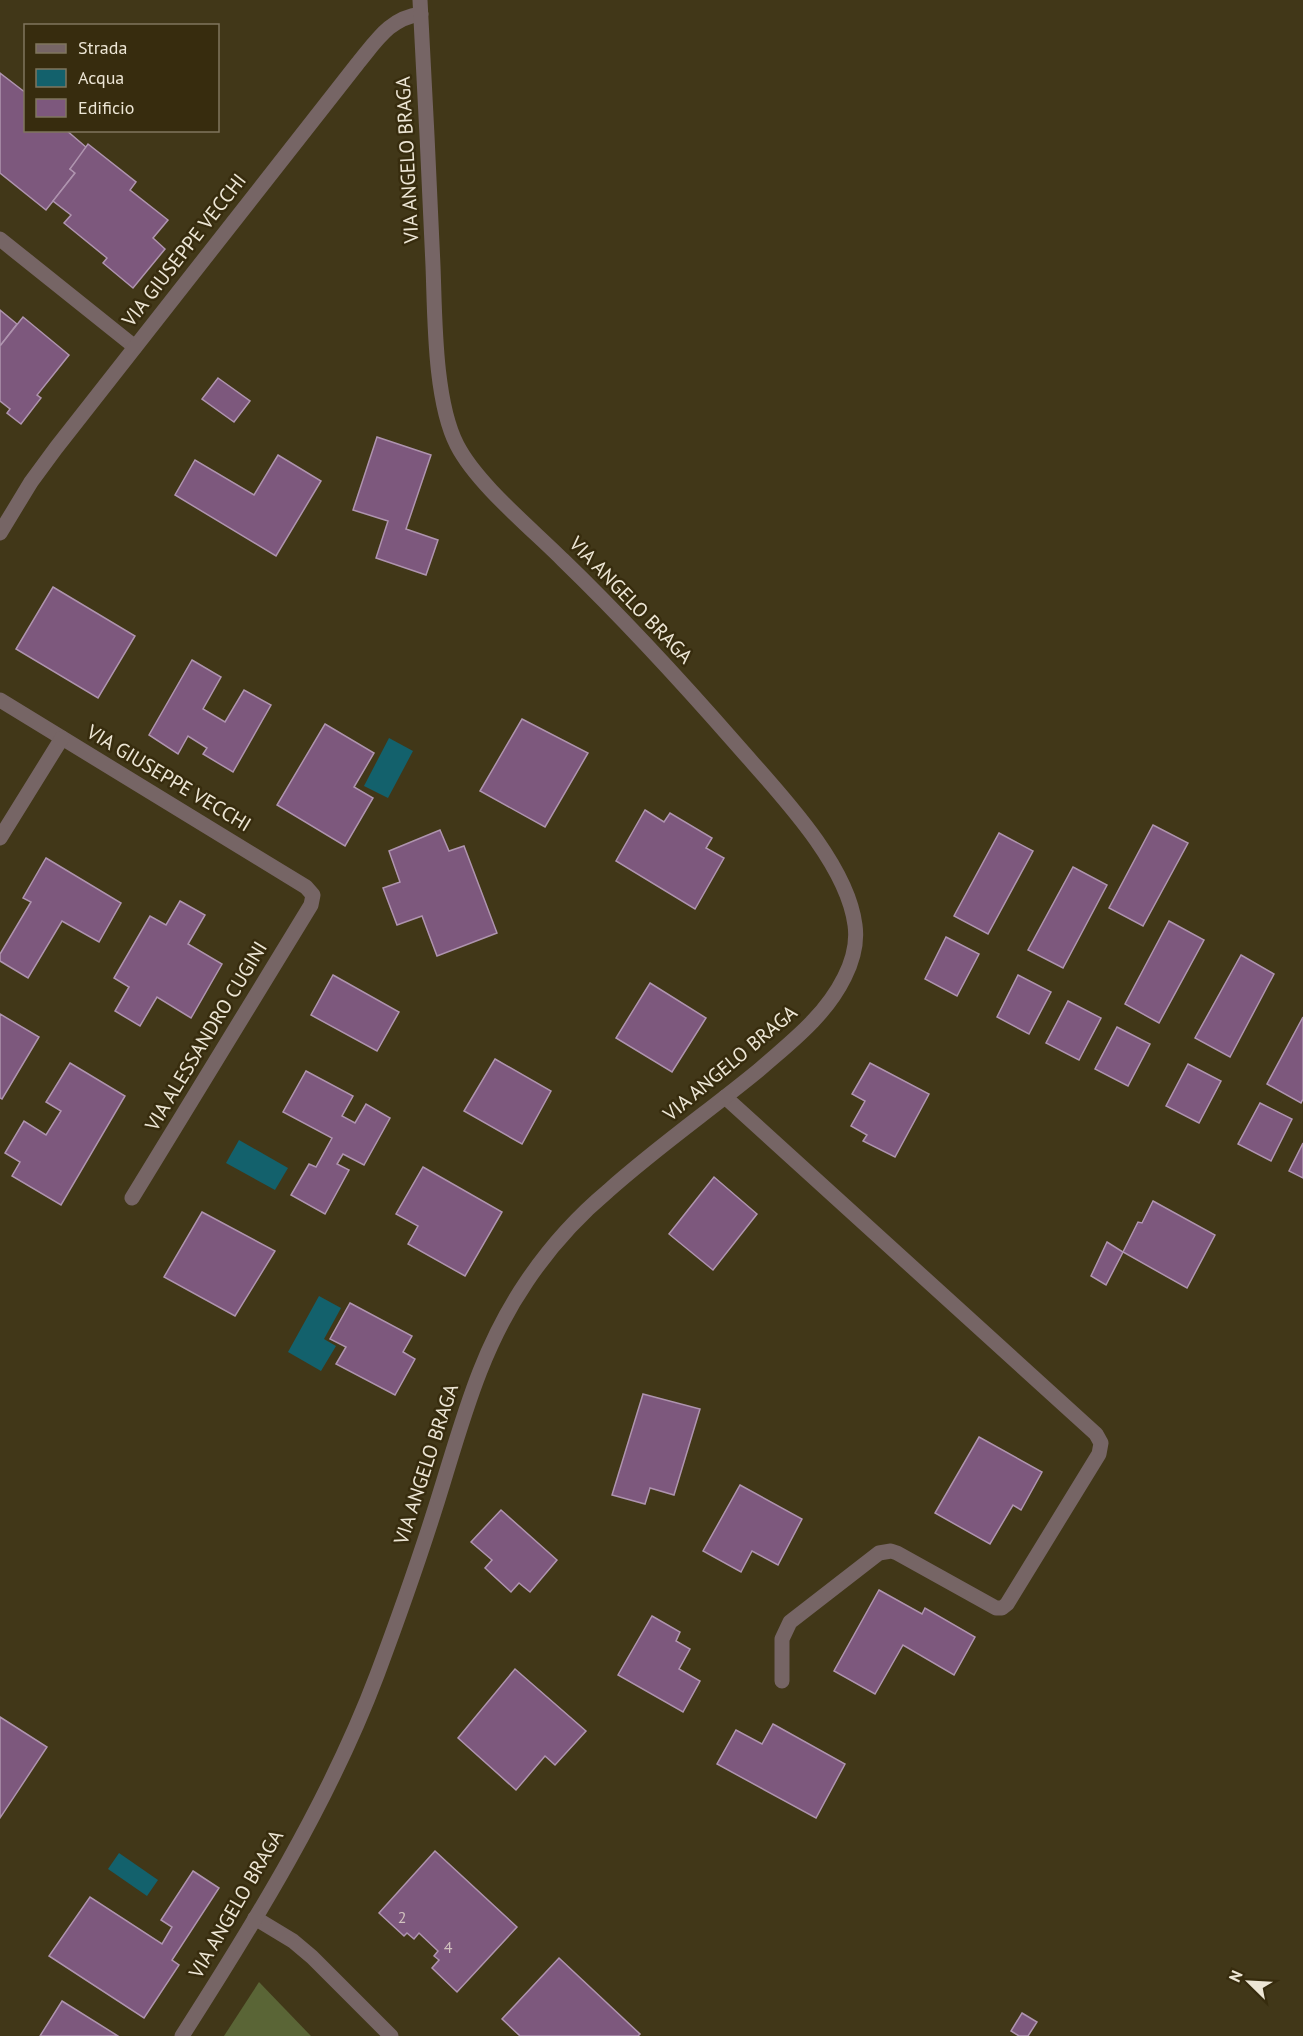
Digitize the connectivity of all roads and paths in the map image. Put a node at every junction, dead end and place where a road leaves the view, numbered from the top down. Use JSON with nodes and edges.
{"nodes":[{"id":1,"x":421,"y":7,"type":"edge"},
{"id":2,"x":0,"y":239,"type":"edge"},
{"id":3,"x":135,"y":347,"type":"junction"},
{"id":4,"x":0,"y":533,"type":"edge"},
{"id":5,"x":0,"y":700,"type":"edge"},
{"id":6,"x":62,"y":738,"type":"junction"},
{"id":7,"x":0,"y":838,"type":"edge"},
{"id":8,"x":313,"y":895,"type":"joint"},
{"id":9,"x":725,"y":1097,"type":"junction"},
{"id":10,"x":132,"y":1197,"type":"dead end"},
{"id":11,"x":782,"y":1681,"type":"dead end"},
{"id":12,"x":255,"y":1918,"type":"junction"},
{"id":13,"x":182,"y":2036,"type":"edge"},
{"id":14,"x":391,"y":2036,"type":"edge"}],
"edges":[{"from":1,"to":3,"type":"street","name":"VIA GIUSEPPE VECCHI"},
{"from":1,"to":9,"type":"street","name":"VIA ANGELO BRAGA"},
{"from":2,"to":3,"type":"street"},
{"from":3,"to":4,"type":"street","name":"VIA GIUSEPPE VECCHI"},
{"from":5,"to":6,"type":"street","name":"VIA GIUSEPPE VECCHI"},
{"from":6,"to":7,"type":"street"},
{"from":6,"to":8,"type":"street","name":"VIA GIUSEPPE VECCHI"},
{"from":8,"to":10,"type":"street","name":"VIA ALESSANDRO CUGINI"},
{"from":9,"to":11,"type":"street"},
{"from":9,"to":12,"type":"street","name":"VIA ANGELO BRAGA"},
{"from":12,"to":13,"type":"street","name":"VIA ANGELO BRAGA"},
{"from":12,"to":14,"type":"street"}]}
